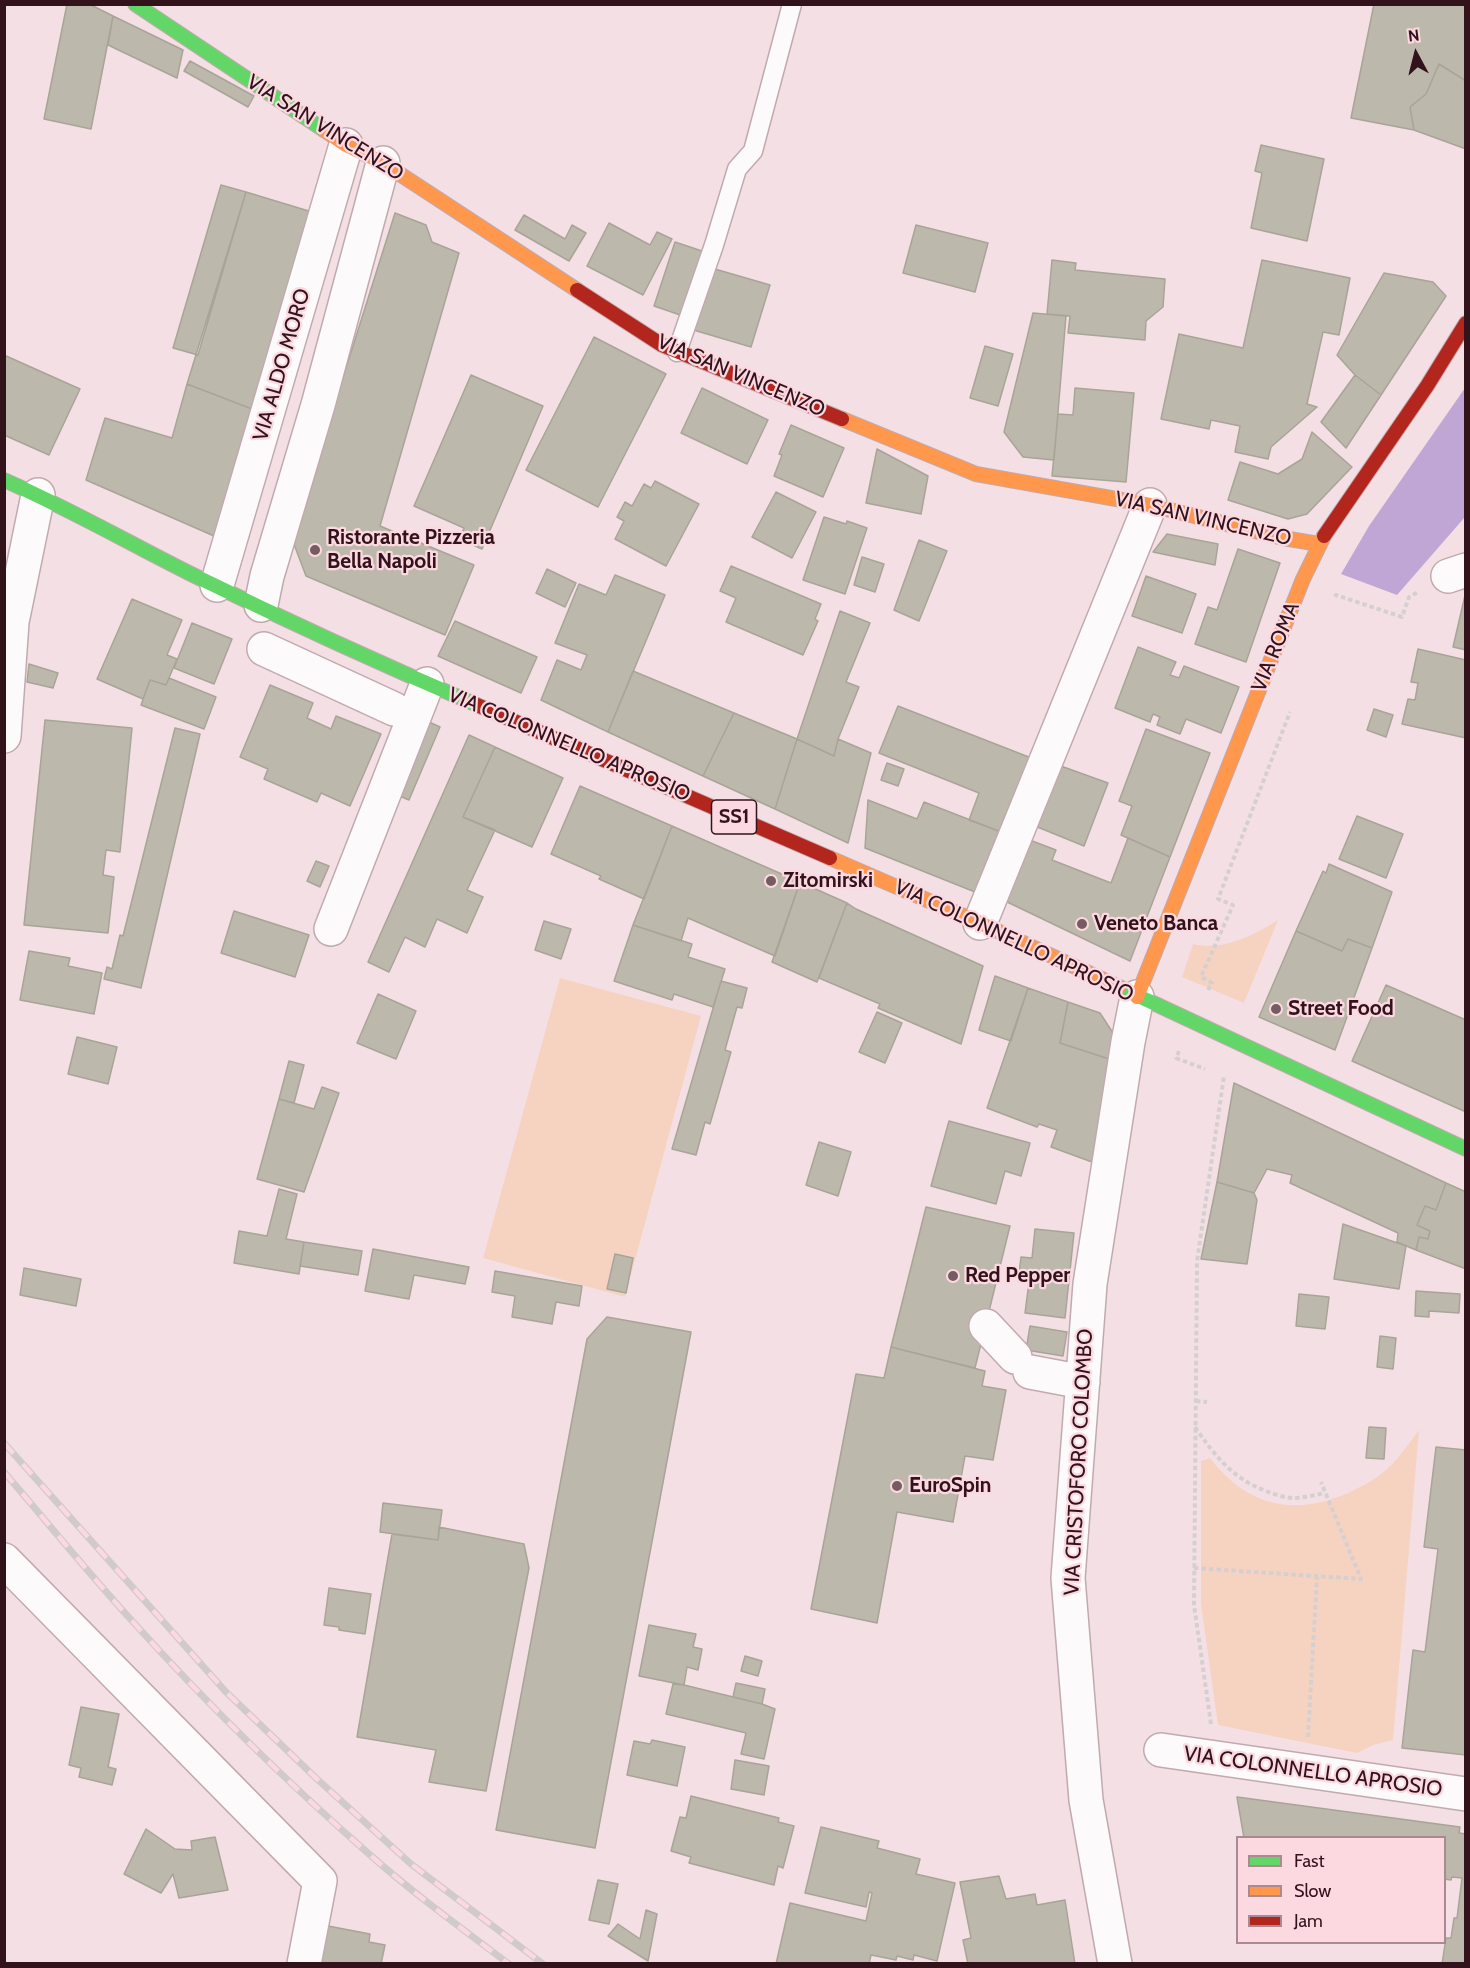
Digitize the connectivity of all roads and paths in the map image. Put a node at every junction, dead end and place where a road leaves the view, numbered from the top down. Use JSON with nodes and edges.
{"nodes":[{"id":1,"x":135,"y":4,"type":"edge"},
{"id":2,"x":792,"y":4,"type":"edge"},
{"id":3,"x":346,"y":145,"type":"junction"},
{"id":4,"x":383,"y":164,"type":"junction"},
{"id":5,"x":1466,"y":323,"type":"edge"},
{"id":6,"x":677,"y":352,"type":"junction"},
{"id":7,"x":4,"y":480,"type":"edge"},
{"id":8,"x":38,"y":495,"type":"junction"},
{"id":9,"x":1150,"y":505,"type":"junction"},
{"id":10,"x":1319,"y":544,"type":"junction"},
{"id":11,"x":1457,"y":573,"type":"edge"},
{"id":12,"x":217,"y":585,"type":"junction"},
{"id":13,"x":261,"y":605,"type":"junction"},
{"id":14,"x":1332,"y":605,"type":"dead end"},
{"id":15,"x":264,"y":649,"type":"dead end"},
{"id":16,"x":427,"y":684,"type":"junction"},
{"id":17,"x":1294,"y":702,"type":"dead end"},
{"id":18,"x":394,"y":709,"type":"dead end"},
{"id":19,"x":4,"y":736,"type":"edge"},
{"id":20,"x":980,"y":923,"type":"junction"},
{"id":21,"x":331,"y":929,"type":"dead end"},
{"id":22,"x":1137,"y":997,"type":"junction"},
{"id":23,"x":1192,"y":1023,"type":"junction"},
{"id":24,"x":1466,"y":1149,"type":"edge"},
{"id":25,"x":986,"y":1326,"type":"dead end"},
{"id":26,"x":1083,"y":1382,"type":"junction"},
{"id":27,"x":1195,"y":1401,"type":"junction"},
{"id":28,"x":1207,"y":1402,"type":"dead end"},
{"id":29,"x":1195,"y":1427,"type":"junction"},
{"id":30,"x":1321,"y":1482,"type":"dead end"},
{"id":31,"x":1325,"y":1493,"type":"junction"},
{"id":32,"x":4,"y":1560,"type":"edge"},
{"id":33,"x":1194,"y":1568,"type":"junction"},
{"id":34,"x":1317,"y":1576,"type":"junction"},
{"id":35,"x":1212,"y":1731,"type":"dead end"},
{"id":36,"x":1308,"y":1737,"type":"dead end"},
{"id":37,"x":1161,"y":1750,"type":"dead end"},
{"id":38,"x":1466,"y":1794,"type":"edge"},
{"id":39,"x":304,"y":1964,"type":"edge"},
{"id":40,"x":1115,"y":1964,"type":"edge"}],
"edges":[{"from":1,"to":3,"type":"main road","name":"VIA SAN VINCENZO"},
{"from":2,"to":6,"type":"lane"},
{"from":3,"to":4,"type":"main road","name":"VIA SAN VINCENZO"},
{"from":3,"to":12,"type":"street","name":"VIA ALDO MORO"},
{"from":4,"to":6,"type":"main road","name":"VIA SAN VINCENZO"},
{"from":4,"to":13,"type":"street"},
{"from":5,"to":10,"type":"main road","name":"VIA ROMA"},
{"from":6,"to":9,"type":"main road","name":"VIA SAN VINCENZO"},
{"from":7,"to":8,"type":"main road","name":"VIA COLONNELLO APROSIO","number":"SS1"},
{"from":8,"to":12,"type":"main road","name":"VIA COLONNELLO APROSIO","number":"SS1"},
{"from":8,"to":19,"type":"street"},
{"from":9,"to":10,"type":"main road","name":"VIA SAN VINCENZO"},
{"from":9,"to":20,"type":"street"},
{"from":10,"to":22,"type":"main road","name":"VIA ROMA"},
{"from":11,"to":14,"type":"path"},
{"from":12,"to":13,"type":"main road","name":"VIA COLONNELLO APROSIO","number":"SS1"},
{"from":13,"to":16,"type":"main road","name":"VIA COLONNELLO APROSIO","number":"SS1"},
{"from":15,"to":18,"type":"street"},
{"from":16,"to":20,"type":"main road","name":"VIA COLONNELLO APROSIO","number":"SS1"},
{"from":16,"to":21,"type":"street"},
{"from":17,"to":23,"type":"path"},
{"from":20,"to":22,"type":"main road","name":"VIA COLONNELLO APROSIO","number":"SS1"},
{"from":22,"to":23,"type":"main road","name":"VIA COLONNELLO APROSIO","number":"SS1"},
{"from":22,"to":26,"type":"street","name":"VIA CRISTOFORO COLOMBO"},
{"from":23,"to":24,"type":"main road","name":"VIA COLONNELLO APROSIO","number":"SS1"},
{"from":23,"to":27,"type":"path"},
{"from":25,"to":26,"type":"street"},
{"from":26,"to":40,"type":"street","name":"VIA CRISTOFORO COLOMBO"},
{"from":27,"to":28,"type":"path"},
{"from":27,"to":29,"type":"path"},
{"from":29,"to":31,"type":"path"},
{"from":29,"to":33,"type":"path"},
{"from":30,"to":31,"type":"path"},
{"from":31,"to":34,"type":"path"},
{"from":32,"to":39,"type":"street"},
{"from":33,"to":34,"type":"path"},
{"from":33,"to":35,"type":"path"},
{"from":34,"to":36,"type":"path"},
{"from":37,"to":38,"type":"street","name":"VIA COLONNELLO APROSIO"}]}
